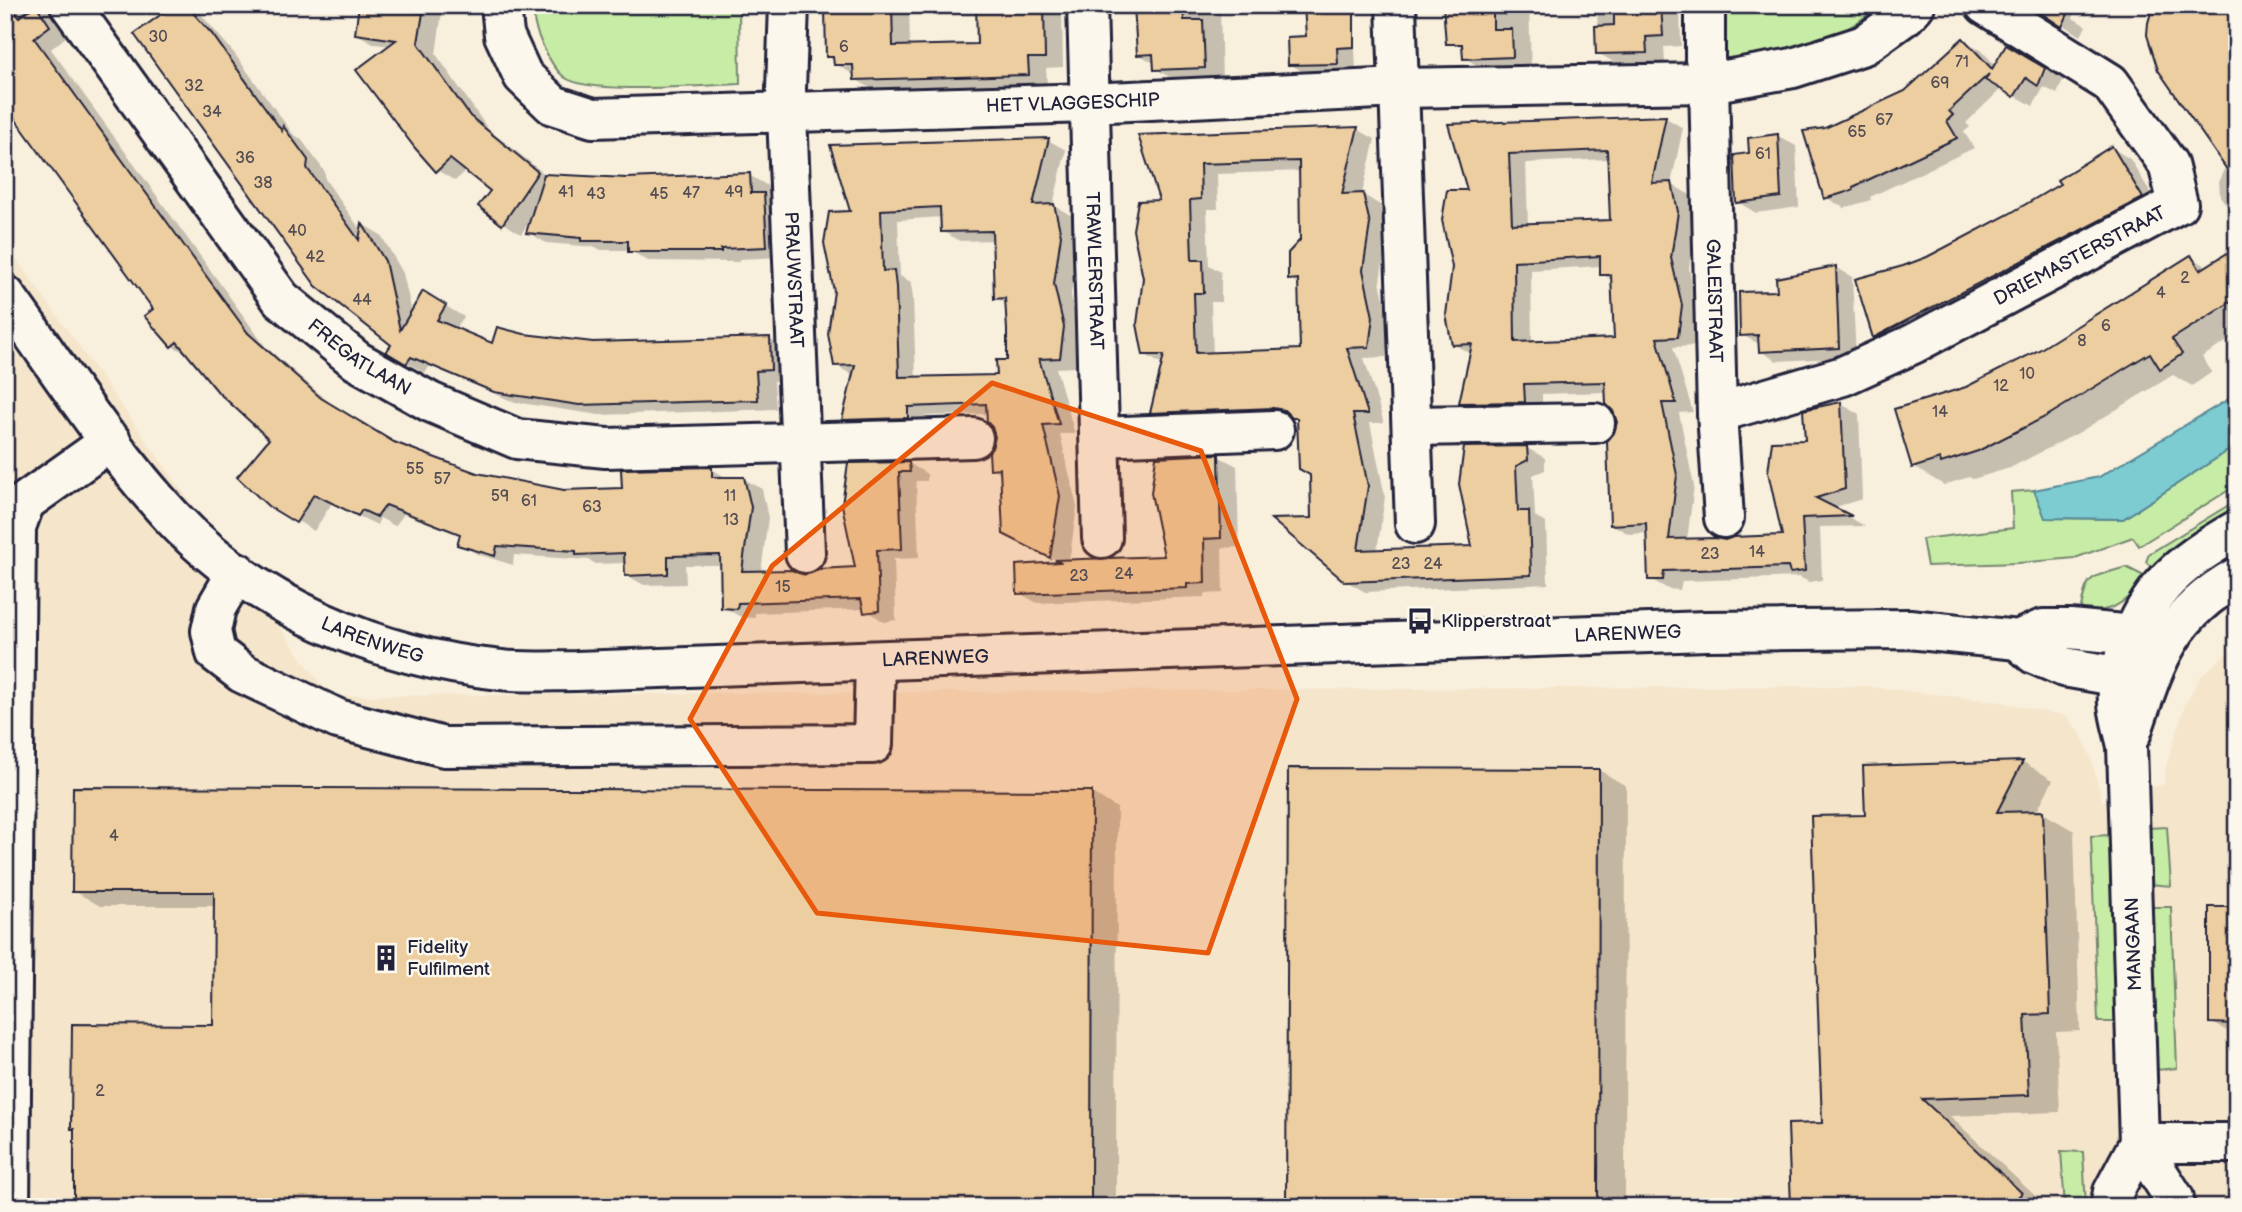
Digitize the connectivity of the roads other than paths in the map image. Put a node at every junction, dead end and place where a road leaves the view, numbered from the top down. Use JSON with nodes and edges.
{"nodes":[{"id":1,"x":69,"y":5,"type":"edge"},
{"id":2,"x":501,"y":5,"type":"edge"},
{"id":3,"x":789,"y":5,"type":"edge"},
{"id":4,"x":1087,"y":5,"type":"edge"},
{"id":5,"x":1396,"y":5,"type":"edge"},
{"id":6,"x":1705,"y":5,"type":"edge"},
{"id":7,"x":1915,"y":5,"type":"edge"},
{"id":8,"x":1985,"y":5,"type":"edge"},
{"id":9,"x":1709,"y":83,"type":"junction"},
{"id":10,"x":1399,"y":88,"type":"junction"},
{"id":11,"x":1089,"y":103,"type":"junction"},
{"id":12,"x":787,"y":111,"type":"junction"},
{"id":13,"x":5,"y":295,"type":"edge"},
{"id":14,"x":1717,"y":413,"type":"junction"},
{"id":15,"x":1595,"y":423,"type":"dead end"},
{"id":16,"x":1412,"y":426,"type":"junction"},
{"id":17,"x":1274,"y":430,"type":"dead end"},
{"id":18,"x":1100,"y":437,"type":"junction"},
{"id":19,"x":973,"y":438,"type":"dead end"},
{"id":20,"x":111,"y":441,"type":"junction"},
{"id":21,"x":800,"y":442,"type":"junction"},
{"id":22,"x":1724,"y":518,"type":"dead end"},
{"id":23,"x":1415,"y":524,"type":"dead end"},
{"id":24,"x":2237,"y":530,"type":"edge"},
{"id":25,"x":1102,"y":538,"type":"dead end"},
{"id":26,"x":805,"y":553,"type":"dead end"},
{"id":27,"x":236,"y":572,"type":"junction"},
{"id":28,"x":2237,"y":577,"type":"edge"},
{"id":29,"x":874,"y":661,"type":"junction"},
{"id":30,"x":2141,"y":661,"type":"junction"},
{"id":31,"x":2139,"y":1143,"type":"junction"},
{"id":32,"x":2237,"y":1143,"type":"edge"},
{"id":33,"x":10,"y":1207,"type":"edge"},
{"id":34,"x":2110,"y":1207,"type":"edge"},
{"id":35,"x":2175,"y":1207,"type":"edge"}],
"edges":[{"from":1,"to":21,"type":"street","name":"FREGATLAAN"},
{"from":2,"to":12,"type":"street","name":"HET VLAGGESCHIP"},
{"from":3,"to":12,"type":"street","name":"PRAUWSTRAAT"},
{"from":4,"to":11,"type":"street","name":"TRAWLERSTRAAT"},
{"from":5,"to":10,"type":"street"},
{"from":6,"to":9,"type":"street"},
{"from":7,"to":9,"type":"street","name":"HET VLAGGESCHIP"},
{"from":8,"to":14,"type":"street","name":"DRIEMASTERSTRAAT"},
{"from":9,"to":10,"type":"street","name":"HET VLAGGESCHIP"},
{"from":9,"to":14,"type":"street","name":"GALEISTRAAT"},
{"from":10,"to":11,"type":"street","name":"HET VLAGGESCHIP"},
{"from":10,"to":16,"type":"street"},
{"from":11,"to":12,"type":"street","name":"HET VLAGGESCHIP"},
{"from":11,"to":18,"type":"street","name":"TRAWLERSTRAAT"},
{"from":12,"to":21,"type":"street","name":"PRAUWSTRAAT"},
{"from":13,"to":20,"type":"street","name":"LARENWEG"},
{"from":14,"to":22,"type":"street","name":"GALEISTRAAT"},
{"from":15,"to":16,"type":"street"},
{"from":16,"to":23,"type":"street"},
{"from":17,"to":18,"type":"street"},
{"from":18,"to":25,"type":"street","name":"TRAWLERSTRAAT"},
{"from":19,"to":21,"type":"street","name":"FREGATLAAN"},
{"from":20,"to":27,"type":"street","name":"LARENWEG"},
{"from":20,"to":33,"type":"street"},
{"from":21,"to":26,"type":"street","name":"PRAUWSTRAAT"},
{"from":24,"to":30,"type":"street"},
{"from":27,"to":29,"type":"street","name":"LARENWEG"},
{"from":27,"to":29,"type":"street"},
{"from":28,"to":30,"type":"street"},
{"from":29,"to":30,"type":"street","name":"LARENWEG"},
{"from":30,"to":31,"type":"street","name":"MANGAAN"},
{"from":31,"to":32,"type":"street"},
{"from":31,"to":34,"type":"street","name":"MANGAAN"},
{"from":31,"to":35,"type":"street"}]}
